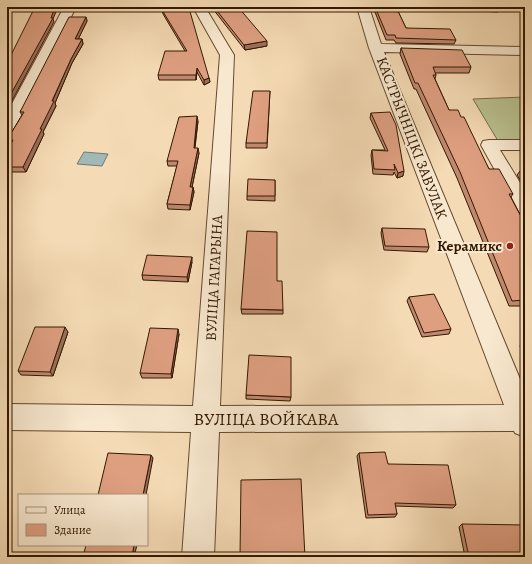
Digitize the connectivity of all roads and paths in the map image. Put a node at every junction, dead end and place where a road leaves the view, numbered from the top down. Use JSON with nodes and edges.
{"nodes":[{"id":1,"x":70,"y":7,"type":"edge"},
{"id":2,"x":199,"y":7,"type":"edge"},
{"id":3,"x":363,"y":7,"type":"edge"},
{"id":4,"x":376,"y":48,"type":"junction"},
{"id":5,"x":525,"y":51,"type":"edge"},
{"id":6,"x":7,"y":128,"type":"edge"},
{"id":7,"x":525,"y":145,"type":"edge"},
{"id":8,"x":525,"y":207,"type":"edge"},
{"id":9,"x":7,"y":417,"type":"edge"},
{"id":10,"x":206,"y":420,"type":"junction"},
{"id":11,"x":524,"y":420,"type":"edge"},
{"id":12,"x":198,"y":557,"type":"edge"}],
"edges":[{"from":1,"to":6,"type":"street"},
{"from":2,"to":10,"type":"street","name":"ВУЛІЦА ГАГАРЫНА"},
{"from":3,"to":4,"type":"street","name":"КАСТРЫЧНІЦКІ ЗАВУЛАК"},
{"from":4,"to":5,"type":"street"},
{"from":4,"to":11,"type":"street","name":"КАСТРЫЧНІЦКІ ЗАВУЛАК"},
{"from":7,"to":8,"type":"street"},
{"from":9,"to":10,"type":"street","name":"ВУЛІЦА ВОЙКАВА"},
{"from":10,"to":11,"type":"street","name":"ВУЛІЦА ВОЙКАВА"},
{"from":10,"to":12,"type":"street","name":"ВУЛІЦА ГАГАРЫНА"}]}
